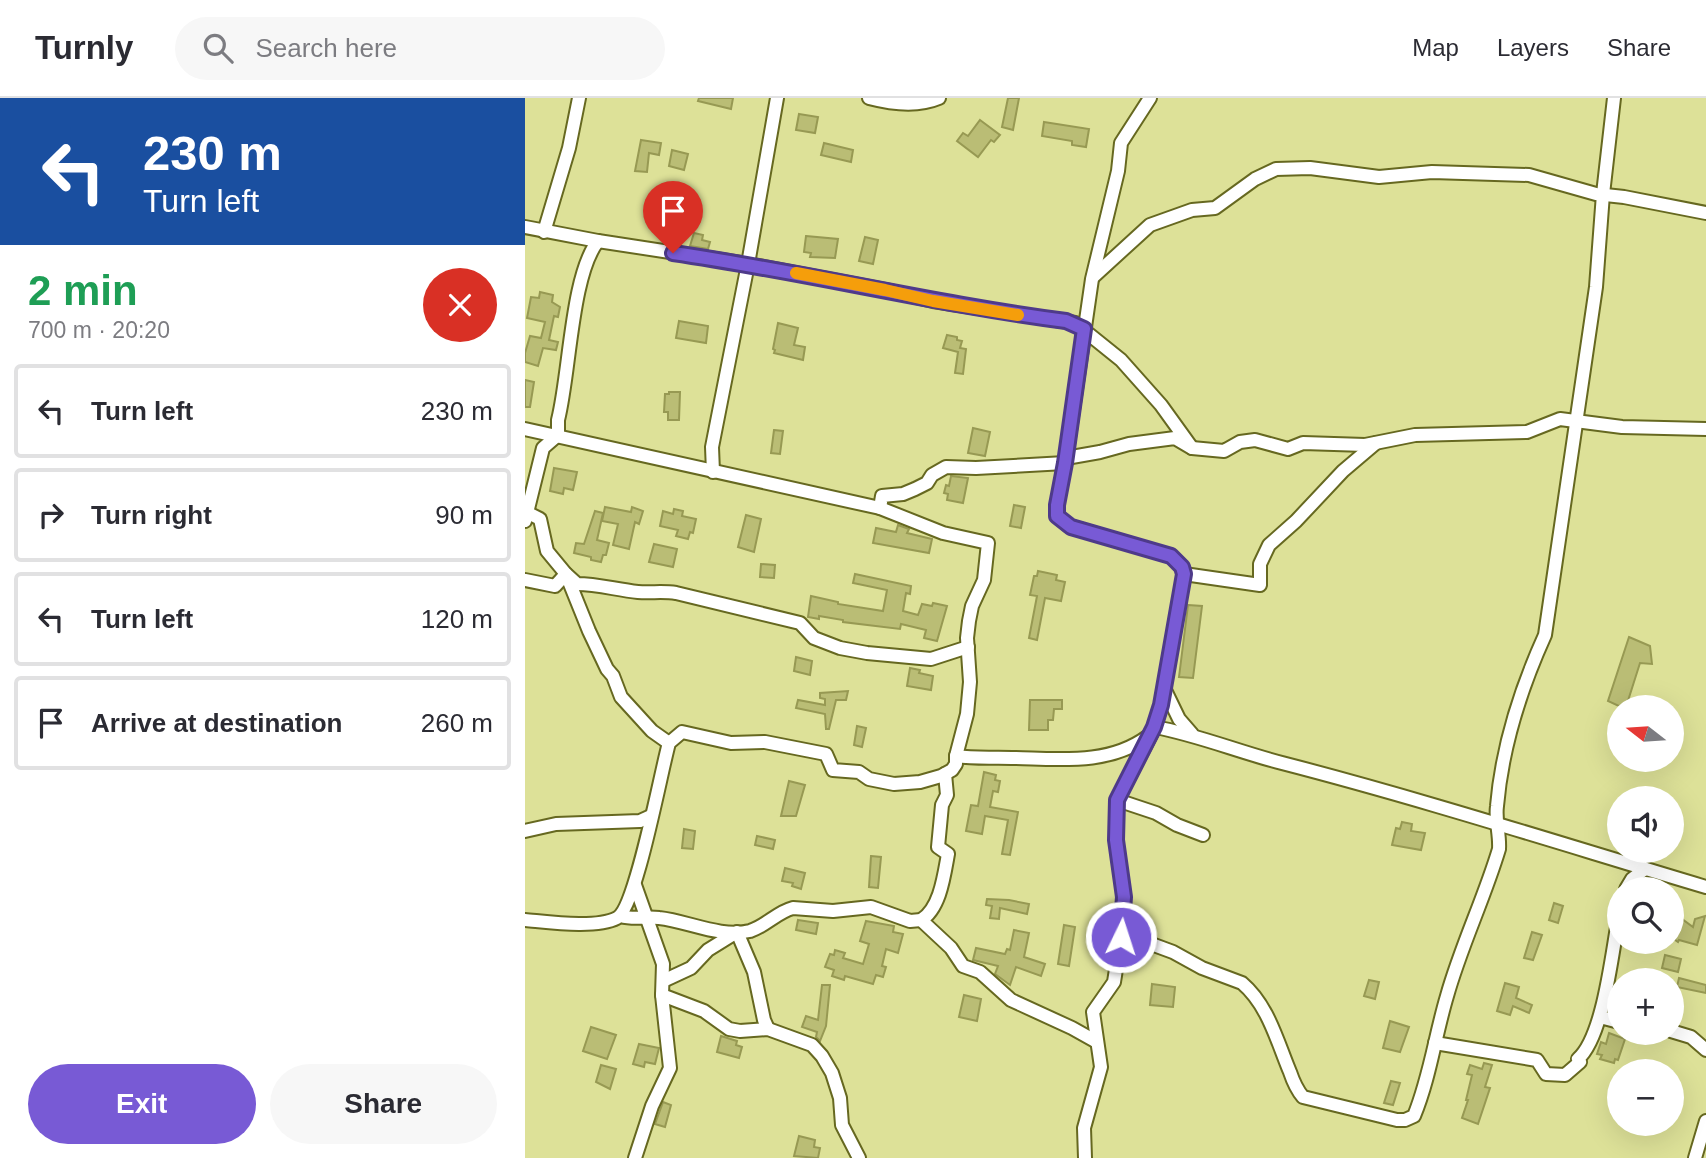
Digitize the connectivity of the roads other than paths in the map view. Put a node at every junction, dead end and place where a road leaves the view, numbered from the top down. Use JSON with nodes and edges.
{"nodes":[{"id":1,"x":579,"y":98,"type":"edge"},
{"id":2,"x":777,"y":98,"type":"edge"},
{"id":3,"x":869,"y":98,"type":"edge"},
{"id":4,"x":939,"y":98,"type":"edge"},
{"id":5,"x":1150,"y":98,"type":"edge"},
{"id":6,"x":1614,"y":98,"type":"edge"},
{"id":7,"x":1603,"y":194,"type":"junction"},
{"id":8,"x":1706,"y":213,"type":"edge"},
{"id":9,"x":525,"y":227,"type":"edge"},
{"id":10,"x":544,"y":232,"type":"junction"},
{"id":11,"x":598,"y":241,"type":"junction"},
{"id":12,"x":748,"y":264,"type":"junction"},
{"id":13,"x":1093,"y":277,"type":"junction"},
{"id":14,"x":1084,"y":329,"type":"junction"},
{"id":15,"x":1576,"y":420,"type":"junction"},
{"id":16,"x":525,"y":429,"type":"edge"},
{"id":17,"x":1706,"y":429,"type":"edge"},
{"id":18,"x":558,"y":435,"type":"junction"},
{"id":19,"x":1377,"y":443,"type":"junction"},
{"id":20,"x":1192,"y":448,"type":"junction"},
{"id":21,"x":1066,"y":461,"type":"junction"},
{"id":22,"x":713,"y":472,"type":"junction"},
{"id":23,"x":880,"y":508,"type":"junction"},
{"id":24,"x":526,"y":517,"type":"edge"},
{"id":25,"x":566,"y":574,"type":"junction"},
{"id":26,"x":1184,"y":574,"type":"junction"},
{"id":27,"x":525,"y":580,"type":"edge"},
{"id":28,"x":968,"y":647,"type":"junction"},
{"id":29,"x":1164,"y":688,"type":"junction"},
{"id":30,"x":1152,"y":731,"type":"junction"},
{"id":31,"x":1195,"y":736,"type":"junction"},
{"id":32,"x":669,"y":743,"type":"junction"},
{"id":33,"x":956,"y":756,"type":"junction"},
{"id":34,"x":945,"y":774,"type":"junction"},
{"id":35,"x":1117,"y":800,"type":"junction"},
{"id":36,"x":652,"y":816,"type":"junction"},
{"id":37,"x":1496,"y":823,"type":"junction"},
{"id":38,"x":525,"y":831,"type":"edge"},
{"id":39,"x":1203,"y":835,"type":"dead end"},
{"id":40,"x":1607,"y":857,"type":"edge"},
{"id":41,"x":1625,"y":863,"type":"edge"},
{"id":42,"x":1645,"y":869,"type":"junction"},
{"id":43,"x":1637,"y":877,"type":"edge"},
{"id":44,"x":635,"y":885,"type":"junction"},
{"id":45,"x":1706,"y":887,"type":"edge"},
{"id":46,"x":621,"y":916,"type":"junction"},
{"id":47,"x":647,"y":918,"type":"junction"},
{"id":48,"x":525,"y":920,"type":"edge"},
{"id":49,"x":921,"y":920,"type":"junction"},
{"id":50,"x":737,"y":932,"type":"junction"},
{"id":51,"x":1121,"y":937,"type":"junction"},
{"id":52,"x":1612,"y":954,"type":"edge"},
{"id":53,"x":662,"y":988,"type":"junction"},
{"id":54,"x":1600,"y":1017,"type":"junction"},
{"id":55,"x":1607,"y":1019,"type":"edge"},
{"id":56,"x":768,"y":1030,"type":"junction"},
{"id":57,"x":1684,"y":1035,"type":"edge"},
{"id":58,"x":1097,"y":1042,"type":"junction"},
{"id":59,"x":1435,"y":1043,"type":"junction"},
{"id":60,"x":1706,"y":1050,"type":"edge"},
{"id":61,"x":1706,"y":1121,"type":"edge"},
{"id":62,"x":635,"y":1158,"type":"edge"},
{"id":63,"x":859,"y":1158,"type":"edge"},
{"id":64,"x":1085,"y":1158,"type":"edge"},
{"id":65,"x":1695,"y":1158,"type":"edge"}],
"edges":[{"from":1,"to":10,"type":"street"},
{"from":2,"to":12,"type":"street"},
{"from":3,"to":4,"type":"street"},
{"from":5,"to":13,"type":"street"},
{"from":6,"to":7,"type":"street"},
{"from":7,"to":8,"type":"street"},
{"from":7,"to":13,"type":"street"},
{"from":7,"to":15,"type":"street"},
{"from":9,"to":10,"type":"street"},
{"from":10,"to":11,"type":"street"},
{"from":11,"to":12,"type":"street"},
{"from":11,"to":18,"type":"street"},
{"from":12,"to":14,"type":"street"},
{"from":12,"to":22,"type":"street"},
{"from":13,"to":14,"type":"street"},
{"from":14,"to":20,"type":"street"},
{"from":14,"to":21,"type":"street"},
{"from":15,"to":17,"type":"street"},
{"from":15,"to":19,"type":"street"},
{"from":15,"to":37,"type":"street"},
{"from":16,"to":18,"type":"street"},
{"from":18,"to":22,"type":"street"},
{"from":18,"to":24,"type":"street"},
{"from":19,"to":20,"type":"street"},
{"from":19,"to":26,"type":"street"},
{"from":20,"to":21,"type":"street"},
{"from":21,"to":23,"type":"street"},
{"from":21,"to":26,"type":"street"},
{"from":22,"to":23,"type":"street"},
{"from":23,"to":28,"type":"street"},
{"from":24,"to":25,"type":"street"},
{"from":25,"to":27,"type":"street"},
{"from":25,"to":28,"type":"street"},
{"from":25,"to":32,"type":"street"},
{"from":26,"to":29,"type":"street"},
{"from":28,"to":33,"type":"street"},
{"from":29,"to":30,"type":"street"},
{"from":29,"to":31,"type":"street"},
{"from":30,"to":31,"type":"street"},
{"from":30,"to":33,"type":"street"},
{"from":30,"to":35,"type":"street"},
{"from":31,"to":37,"type":"street"},
{"from":32,"to":34,"type":"street"},
{"from":32,"to":36,"type":"street"},
{"from":33,"to":34,"type":"street"},
{"from":34,"to":49,"type":"street"},
{"from":35,"to":39,"type":"street"},
{"from":35,"to":51,"type":"street"},
{"from":36,"to":38,"type":"street"},
{"from":36,"to":44,"type":"street"},
{"from":37,"to":40,"type":"street"},
{"from":37,"to":59,"type":"street"},
{"from":41,"to":42,"type":"street"},
{"from":42,"to":43,"type":"street"},
{"from":42,"to":45,"type":"street"},
{"from":44,"to":46,"type":"street"},
{"from":44,"to":47,"type":"street"},
{"from":46,"to":47,"type":"street"},
{"from":46,"to":48,"type":"street"},
{"from":47,"to":50,"type":"street"},
{"from":47,"to":53,"type":"street"},
{"from":49,"to":50,"type":"street"},
{"from":49,"to":58,"type":"street"},
{"from":50,"to":53,"type":"street"},
{"from":50,"to":56,"type":"street"},
{"from":51,"to":58,"type":"street"},
{"from":51,"to":59,"type":"street"},
{"from":52,"to":54,"type":"street"},
{"from":53,"to":56,"type":"street"},
{"from":53,"to":62,"type":"street"},
{"from":54,"to":55,"type":"street"},
{"from":54,"to":59,"type":"street"},
{"from":56,"to":63,"type":"street"},
{"from":57,"to":60,"type":"street"},
{"from":58,"to":64,"type":"street"},
{"from":61,"to":65,"type":"street"}]}
